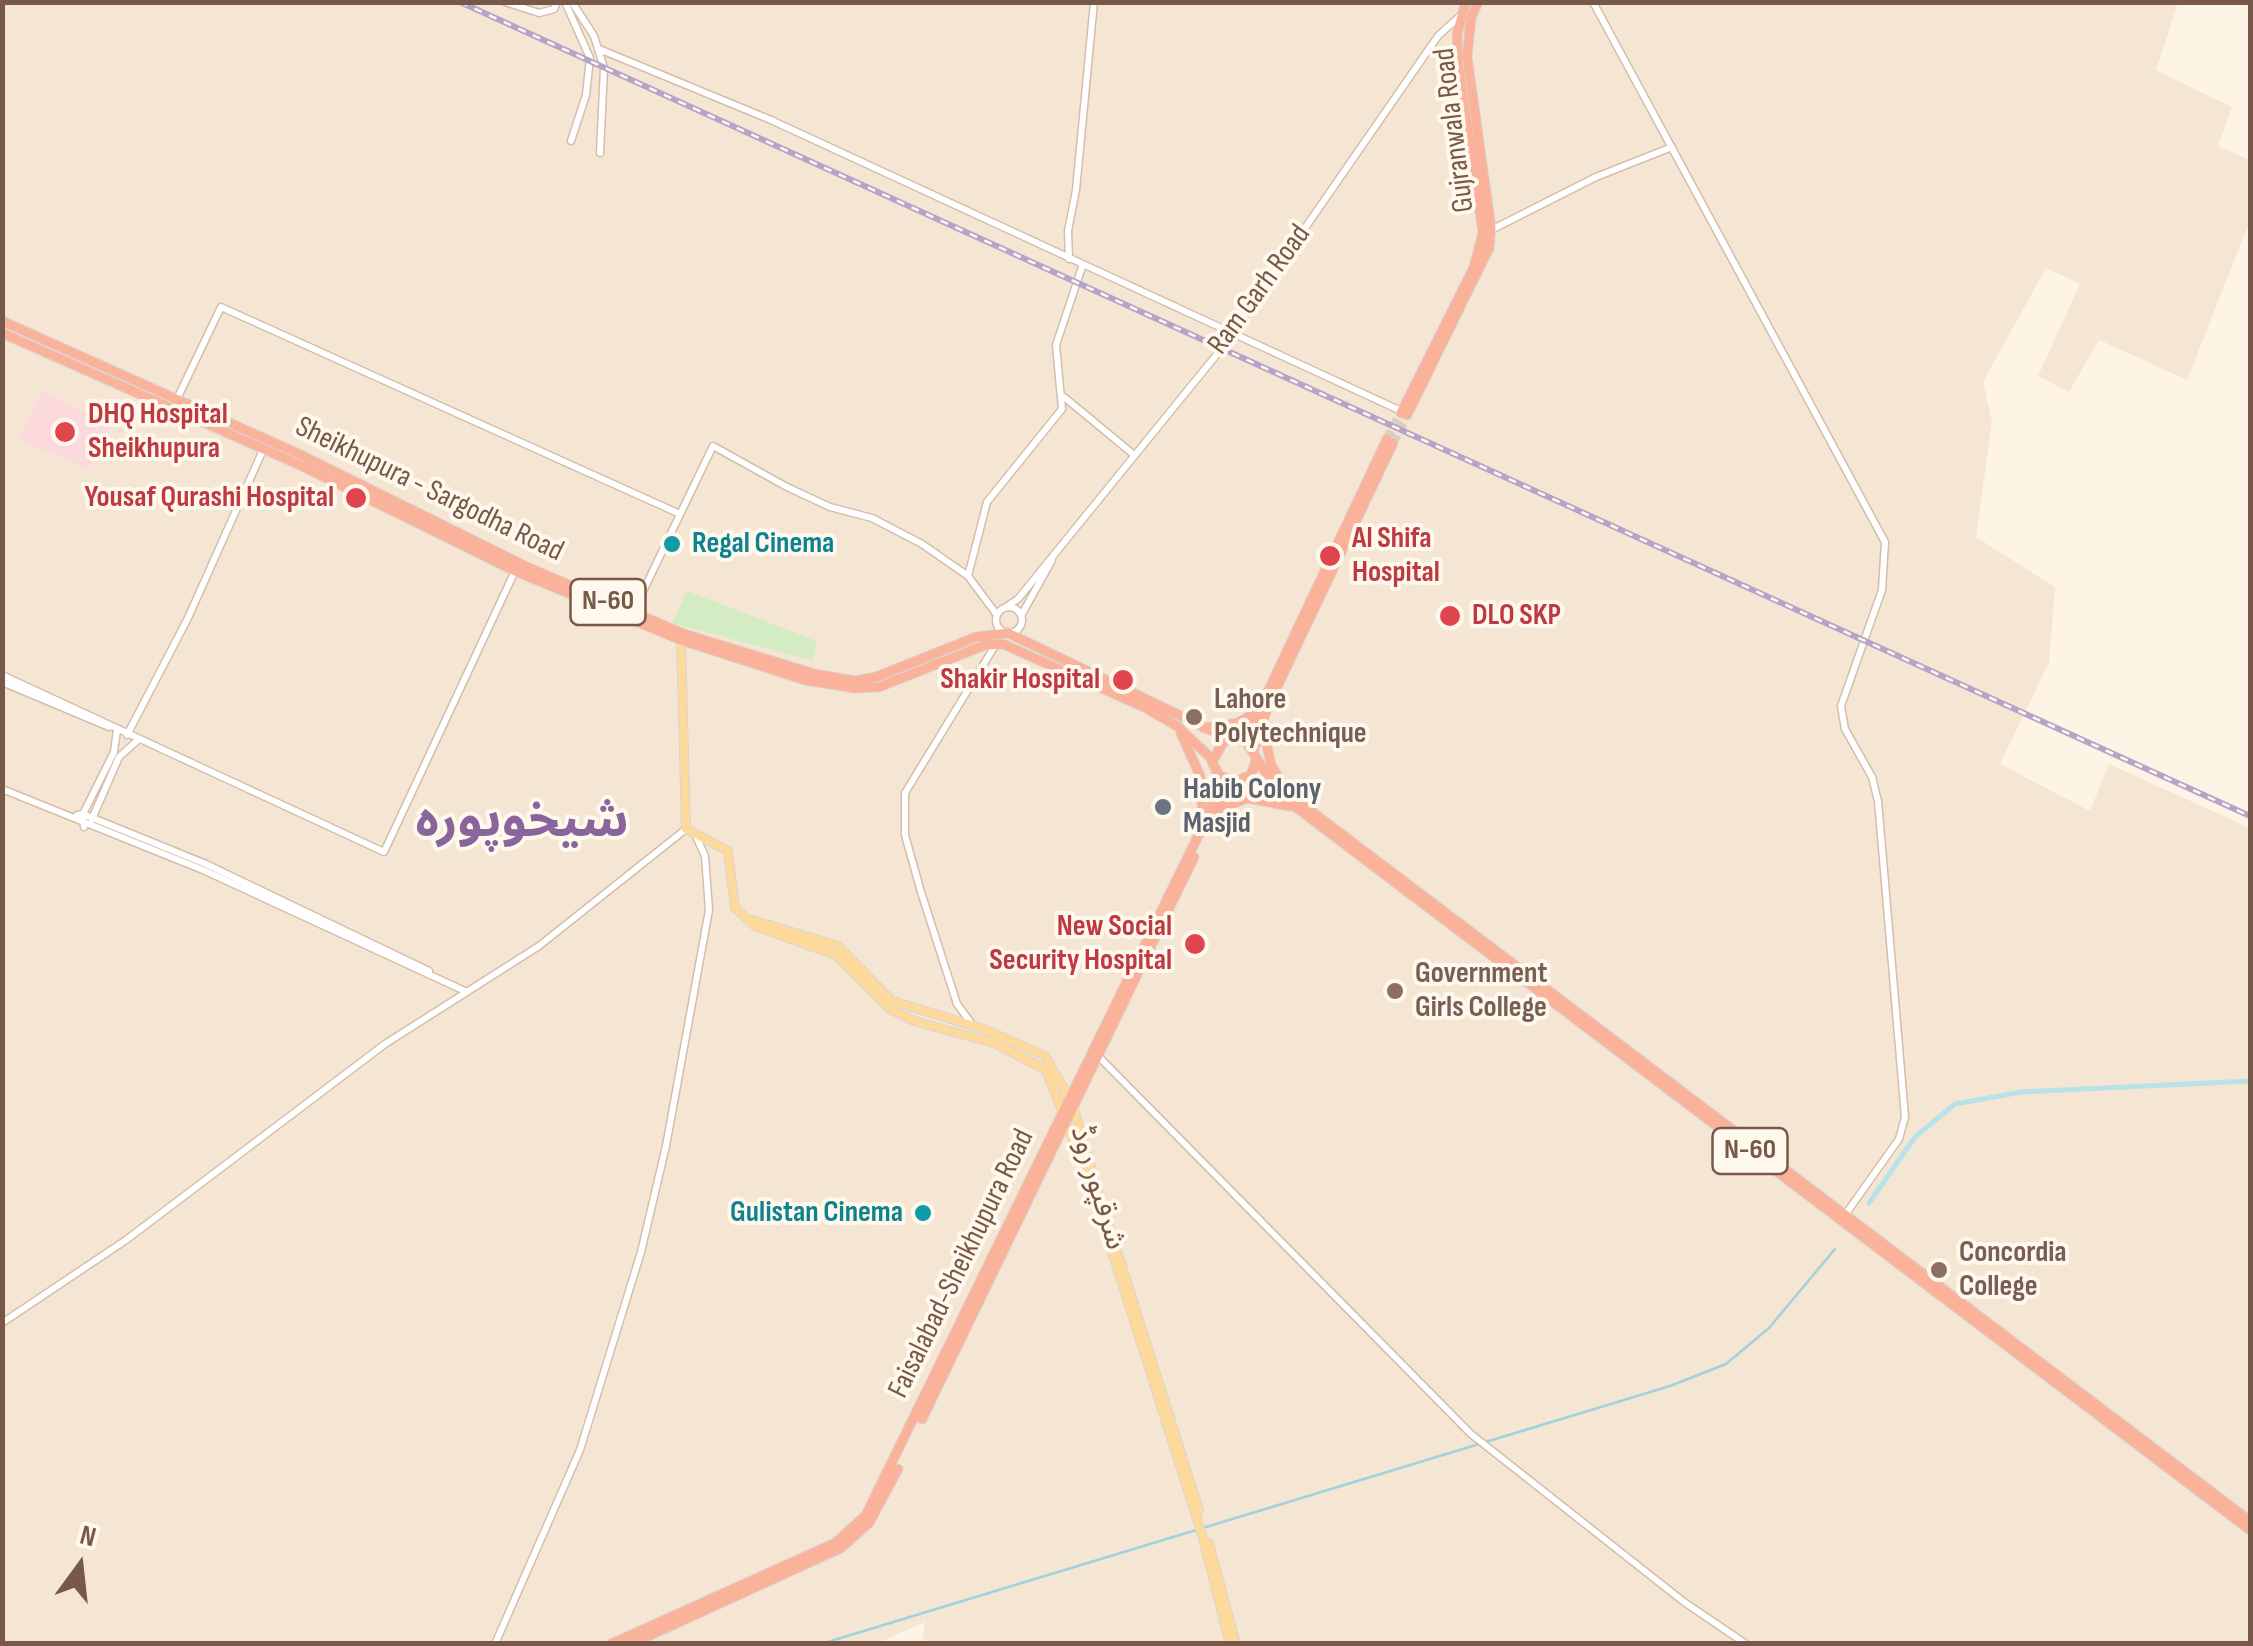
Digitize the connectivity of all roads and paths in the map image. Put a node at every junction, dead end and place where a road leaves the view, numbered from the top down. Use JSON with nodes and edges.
{"nodes":[{"id":1,"x":505,"y":2,"type":"edge"},
{"id":2,"x":557,"y":2,"type":"edge"},
{"id":3,"x":568,"y":2,"type":"edge"},
{"id":4,"x":1094,"y":2,"type":"edge"},
{"id":5,"x":1466,"y":2,"type":"edge"},
{"id":6,"x":1478,"y":2,"type":"edge"},
{"id":7,"x":1593,"y":2,"type":"edge"},
{"id":8,"x":1460,"y":16,"type":"junction"},
{"id":9,"x":599,"y":50,"type":"junction"},
{"id":10,"x":1472,"y":120,"type":"junction"},
{"id":11,"x":571,"y":140,"type":"dead end"},
{"id":12,"x":1672,"y":148,"type":"junction"},
{"id":13,"x":600,"y":154,"type":"dead end"},
{"id":14,"x":1491,"y":230,"type":"junction"},
{"id":15,"x":1070,"y":260,"type":"junction"},
{"id":16,"x":1082,"y":266,"type":"junction"},
{"id":17,"x":2,"y":321,"type":"edge"},
{"id":18,"x":2,"y":334,"type":"edge"},
{"id":19,"x":1228,"y":334,"type":"junction"},
{"id":20,"x":45,"y":347,"type":"junction"},
{"id":21,"x":1063,"y":396,"type":"junction"},
{"id":22,"x":176,"y":399,"type":"junction"},
{"id":23,"x":1403,"y":413,"type":"junction"},
{"id":24,"x":1390,"y":441,"type":"tunnel mouth"},
{"id":25,"x":263,"y":450,"type":"junction"},
{"id":26,"x":1132,"y":454,"type":"junction"},
{"id":27,"x":680,"y":514,"type":"junction"},
{"id":28,"x":1052,"y":558,"type":"junction"},
{"id":29,"x":516,"y":570,"type":"junction"},
{"id":30,"x":968,"y":576,"type":"junction"},
{"id":31,"x":1006,"y":607,"type":"junction"},
{"id":32,"x":633,"y":613,"type":"junction"},
{"id":33,"x":996,"y":614,"type":"junction"},
{"id":34,"x":1021,"y":617,"type":"junction"},
{"id":35,"x":1008,"y":633,"type":"junction"},
{"id":36,"x":979,"y":636,"type":"junction"},
{"id":37,"x":681,"y":640,"type":"junction"},
{"id":38,"x":993,"y":640,"type":"junction"},
{"id":39,"x":977,"y":648,"type":"junction"},
{"id":40,"x":753,"y":659,"type":"junction"},
{"id":41,"x":2,"y":678,"type":"edge"},
{"id":42,"x":1260,"y":715,"type":"junction"},
{"id":43,"x":1177,"y":726,"type":"junction"},
{"id":44,"x":114,"y":728,"type":"junction"},
{"id":45,"x":1201,"y":728,"type":"junction"},
{"id":46,"x":128,"y":734,"type":"junction"},
{"id":47,"x":1232,"y":739,"type":"junction"},
{"id":48,"x":138,"y":740,"type":"junction"},
{"id":49,"x":1255,"y":756,"type":"junction"},
{"id":50,"x":1212,"y":759,"type":"junction"},
{"id":51,"x":1216,"y":773,"type":"junction"},
{"id":52,"x":1241,"y":781,"type":"junction"},
{"id":53,"x":2,"y":788,"type":"edge"},
{"id":54,"x":1298,"y":805,"type":"junction"},
{"id":55,"x":1216,"y":811,"type":"junction"},
{"id":56,"x":80,"y":816,"type":"junction"},
{"id":57,"x":91,"y":820,"type":"junction"},
{"id":58,"x":1203,"y":826,"type":"junction"},
{"id":59,"x":690,"y":831,"type":"junction"},
{"id":60,"x":749,"y":919,"type":"junction"},
{"id":61,"x":467,"y":992,"type":"junction"},
{"id":62,"x":972,"y":1024,"type":"junction"},
{"id":63,"x":1098,"y":1056,"type":"junction"},
{"id":64,"x":1042,"y":1060,"type":"junction"},
{"id":65,"x":1068,"y":1096,"type":"junction"},
{"id":66,"x":1073,"y":1110,"type":"junction"},
{"id":67,"x":1062,"y":1118,"type":"junction"},
{"id":68,"x":1844,"y":1217,"type":"junction"},
{"id":69,"x":2,"y":1324,"type":"edge"},
{"id":70,"x":1199,"y":1519,"type":"junction"},
{"id":71,"x":2250,"y":1521,"type":"edge"},
{"id":72,"x":2250,"y":1530,"type":"edge"},
{"id":73,"x":768,"y":1578,"type":"junction"},
{"id":74,"x":496,"y":1644,"type":"edge"},
{"id":75,"x":612,"y":1644,"type":"edge"},
{"id":76,"x":631,"y":1644,"type":"edge"},
{"id":77,"x":1233,"y":1644,"type":"edge"},
{"id":78,"x":1746,"y":1644,"type":"edge"}],
"edges":[{"from":1,"to":2,"type":"street"},
{"from":3,"to":9,"type":"street"},
{"from":3,"to":11,"type":"street"},
{"from":4,"to":15,"type":"street"},
{"from":5,"to":8,"type":"highway","name":"Gujranwala Road"},
{"from":6,"to":10,"type":"highway","name":"Gujranwala Road"},
{"from":7,"to":12,"type":"street"},
{"from":8,"to":10,"type":"highway","name":"Gujranwala Road"},
{"from":8,"to":19,"type":"street","name":"Ram Garh Road"},
{"from":9,"to":13,"type":"street"},
{"from":9,"to":15,"type":"street"},
{"from":10,"to":14,"type":"highway","name":"Gujranwala Road"},
{"from":10,"to":23,"type":"highway","name":"Gujranwala Road"},
{"from":12,"to":14,"type":"street"},
{"from":12,"to":68,"type":"street"},
{"from":14,"to":23,"type":"highway","name":"Gujranwala Road"},
{"from":15,"to":16,"type":"street"},
{"from":16,"to":19,"type":"street"},
{"from":16,"to":21,"type":"street"},
{"from":17,"to":20,"type":"highway","name":"Sheikhupura - Sargodha Road","number":"N-60"},
{"from":18,"to":20,"type":"highway","name":"Sheikhupura - Sargodha Road","number":"N-60"},
{"from":19,"to":23,"type":"street"},
{"from":19,"to":26,"type":"street","name":"Ram Garh Road"},
{"from":20,"to":22,"type":"highway","name":"Sheikhupura - Sargodha Road","number":"N-60"},
{"from":20,"to":25,"type":"highway","name":"Sheikhupura - Sargodha Road","number":"N-60"},
{"from":21,"to":26,"type":"street"},
{"from":21,"to":30,"type":"street"},
{"from":22,"to":27,"type":"street"},
{"from":22,"to":32,"type":"highway","name":"Sheikhupura - Sargodha Road","number":"N-60"},
{"from":24,"to":42,"type":"highway"},
{"from":25,"to":29,"type":"highway","name":"Sheikhupura - Sargodha Road","number":"N-60"},
{"from":25,"to":46,"type":"street"},
{"from":26,"to":28,"type":"street","name":"Ram Garh Road"},
{"from":27,"to":30,"type":"street"},
{"from":27,"to":32,"type":"street"},
{"from":28,"to":31,"type":"street","name":"Ram Garh Road"},
{"from":28,"to":34,"type":"street","name":"Ram Garh Road"},
{"from":29,"to":37,"type":"highway","name":"Sheikhupura - Sargodha Road","number":"N-60"},
{"from":29,"to":48,"type":"street"},
{"from":30,"to":33,"type":"street"},
{"from":31,"to":33,"type":"street"},
{"from":31,"to":34,"type":"street"},
{"from":32,"to":40,"type":"highway","name":"Sheikhupura - Sargodha Road","number":"N-60"},
{"from":33,"to":35,"type":"street"},
{"from":34,"to":35,"type":"street"},
{"from":35,"to":38,"type":"highway","name":"Sheikhupura - Sargodha Road","number":"N-60"},
{"from":35,"to":45,"type":"highway","name":"Sheikhupura - Sargodha Road","number":"N-60"},
{"from":36,"to":38,"type":"highway","name":"Sheikhupura - Sargodha Road","number":"N-60"},
{"from":36,"to":39,"type":"highway"},
{"from":36,"to":40,"type":"highway","name":"Sheikhupura - Sargodha Road","number":"N-60"},
{"from":37,"to":40,"type":"highway","name":"Sheikhupura - Sargodha Road","number":"N-60"},
{"from":37,"to":59,"type":"main road"},
{"from":38,"to":39,"type":"highway","name":"Sheikhupura - Sargodha Road","number":"N-60"},
{"from":38,"to":43,"type":"highway"},
{"from":38,"to":62,"type":"street"},
{"from":39,"to":40,"type":"highway","name":"Sheikhupura - Sargodha Road","number":"N-60"},
{"from":41,"to":44,"type":"street"},
{"from":42,"to":45,"type":"highway"},
{"from":42,"to":47,"type":"highway"},
{"from":42,"to":49,"type":"highway"},
{"from":42,"to":54,"type":"highway"},
{"from":43,"to":50,"type":"highway"},
{"from":43,"to":58,"type":"highway"},
{"from":44,"to":46,"type":"street"},
{"from":44,"to":56,"type":"street"},
{"from":45,"to":47,"type":"highway","name":"Sheikhupura - Sargodha Road","number":"N-60"},
{"from":46,"to":48,"type":"street"},
{"from":47,"to":49,"type":"highway"},
{"from":47,"to":50,"type":"highway"},
{"from":48,"to":57,"type":"street"},
{"from":49,"to":52,"type":"highway"},
{"from":49,"to":54,"type":"highway","number":"N-60"},
{"from":50,"to":51,"type":"highway"},
{"from":51,"to":52,"type":"highway"},
{"from":51,"to":58,"type":"highway","name":"Faisalabad-Sheikhupura Road"},
{"from":52,"to":54,"type":"highway","number":"N-60"},
{"from":52,"to":55,"type":"highway","name":"Faisalabad-Sheikhupura Road"},
{"from":53,"to":56,"type":"street"},
{"from":54,"to":55,"type":"highway"},
{"from":54,"to":68,"type":"highway","number":"N-60"},
{"from":55,"to":63,"type":"highway","name":"Faisalabad-Sheikhupura Road"},
{"from":56,"to":57,"type":"street"},
{"from":57,"to":61,"type":"street"},
{"from":58,"to":65,"type":"highway","name":"Faisalabad-Sheikhupura Road"},
{"from":59,"to":60,"type":"main road"},
{"from":59,"to":61,"type":"street"},
{"from":59,"to":74,"type":"street"},
{"from":60,"to":62,"type":"main road"},
{"from":60,"to":64,"type":"main road"},
{"from":61,"to":69,"type":"street"},
{"from":62,"to":64,"type":"main road"},
{"from":63,"to":66,"type":"highway","name":"Faisalabad-Sheikhupura Road"},
{"from":63,"to":78,"type":"street"},
{"from":64,"to":65,"type":"main road","name":"شرقپور روڈ"},
{"from":64,"to":67,"type":"main road","name":"شرقپور روڈ"},
{"from":65,"to":66,"type":"main road","name":"شرقپور روڈ"},
{"from":65,"to":67,"type":"highway","name":"Faisalabad-Sheikhupura Road"},
{"from":66,"to":67,"type":"highway","name":"Faisalabad-Sheikhupura Road"},
{"from":66,"to":70,"type":"main road","name":"شرقپور روڈ"},
{"from":67,"to":70,"type":"main road","name":"شرقپور روڈ"},
{"from":67,"to":73,"type":"highway","name":"Faisalabad-Sheikhupura Road"},
{"from":68,"to":71,"type":"highway","number":"N-60"},
{"from":68,"to":72,"type":"highway","number":"N-60"},
{"from":70,"to":77,"type":"main road","name":"شرقپور روڈ"},
{"from":73,"to":75,"type":"highway","name":"Faisalabad-Sheikhupura Road"},
{"from":73,"to":76,"type":"highway","name":"Faisalabad-Sheikhupura Road"}]}
